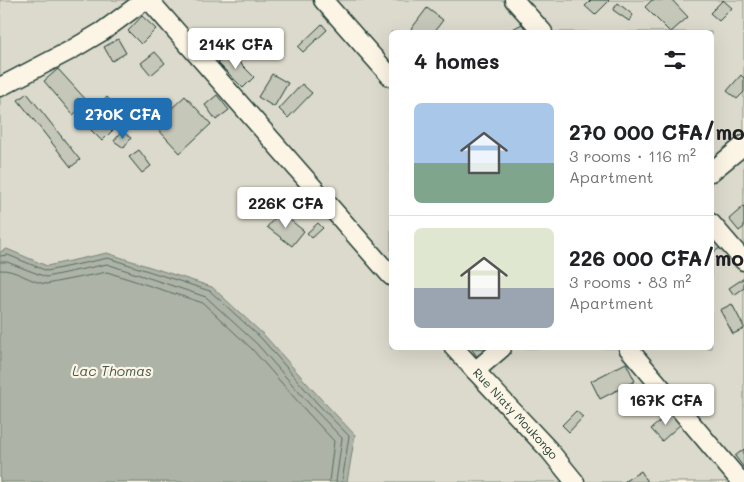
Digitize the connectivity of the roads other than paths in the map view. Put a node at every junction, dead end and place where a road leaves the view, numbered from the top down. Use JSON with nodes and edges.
{"nodes":[{"id":1,"x":145,"y":0,"type":"edge"},
{"id":2,"x":149,"y":0,"type":"edge"},
{"id":3,"x":323,"y":0,"type":"edge"},
{"id":4,"x":514,"y":0,"type":"edge"},
{"id":5,"x":541,"y":30,"type":"edge"},
{"id":6,"x":389,"y":75,"type":"edge"},
{"id":7,"x":0,"y":87,"type":"edge"},
{"id":8,"x":744,"y":145,"type":"edge"},
{"id":9,"x":714,"y":170,"type":"edge"},
{"id":10,"x":714,"y":226,"type":"edge"},
{"id":11,"x":744,"y":261,"type":"edge"},
{"id":12,"x":389,"y":274,"type":"edge"},
{"id":13,"x":456,"y":350,"type":"edge"},
{"id":14,"x":500,"y":350,"type":"edge"},
{"id":15,"x":630,"y":350,"type":"edge"},
{"id":16,"x":475,"y":371,"type":"junction"},
{"id":17,"x":575,"y":482,"type":"edge"},
{"id":18,"x":741,"y":482,"type":"edge"}],
"edges":[{"from":1,"to":7,"type":"street"},
{"from":2,"to":12,"type":"street"},
{"from":3,"to":6,"type":"street"},
{"from":4,"to":5,"type":"street"},
{"from":8,"to":9,"type":"street"},
{"from":10,"to":11,"type":"street"},
{"from":13,"to":16,"type":"street","name":"Rue Niaty Moukongo"},
{"from":14,"to":16,"type":"street"},
{"from":15,"to":18,"type":"street"},
{"from":16,"to":17,"type":"street","name":"Rue Niaty Moukongo"}]}
